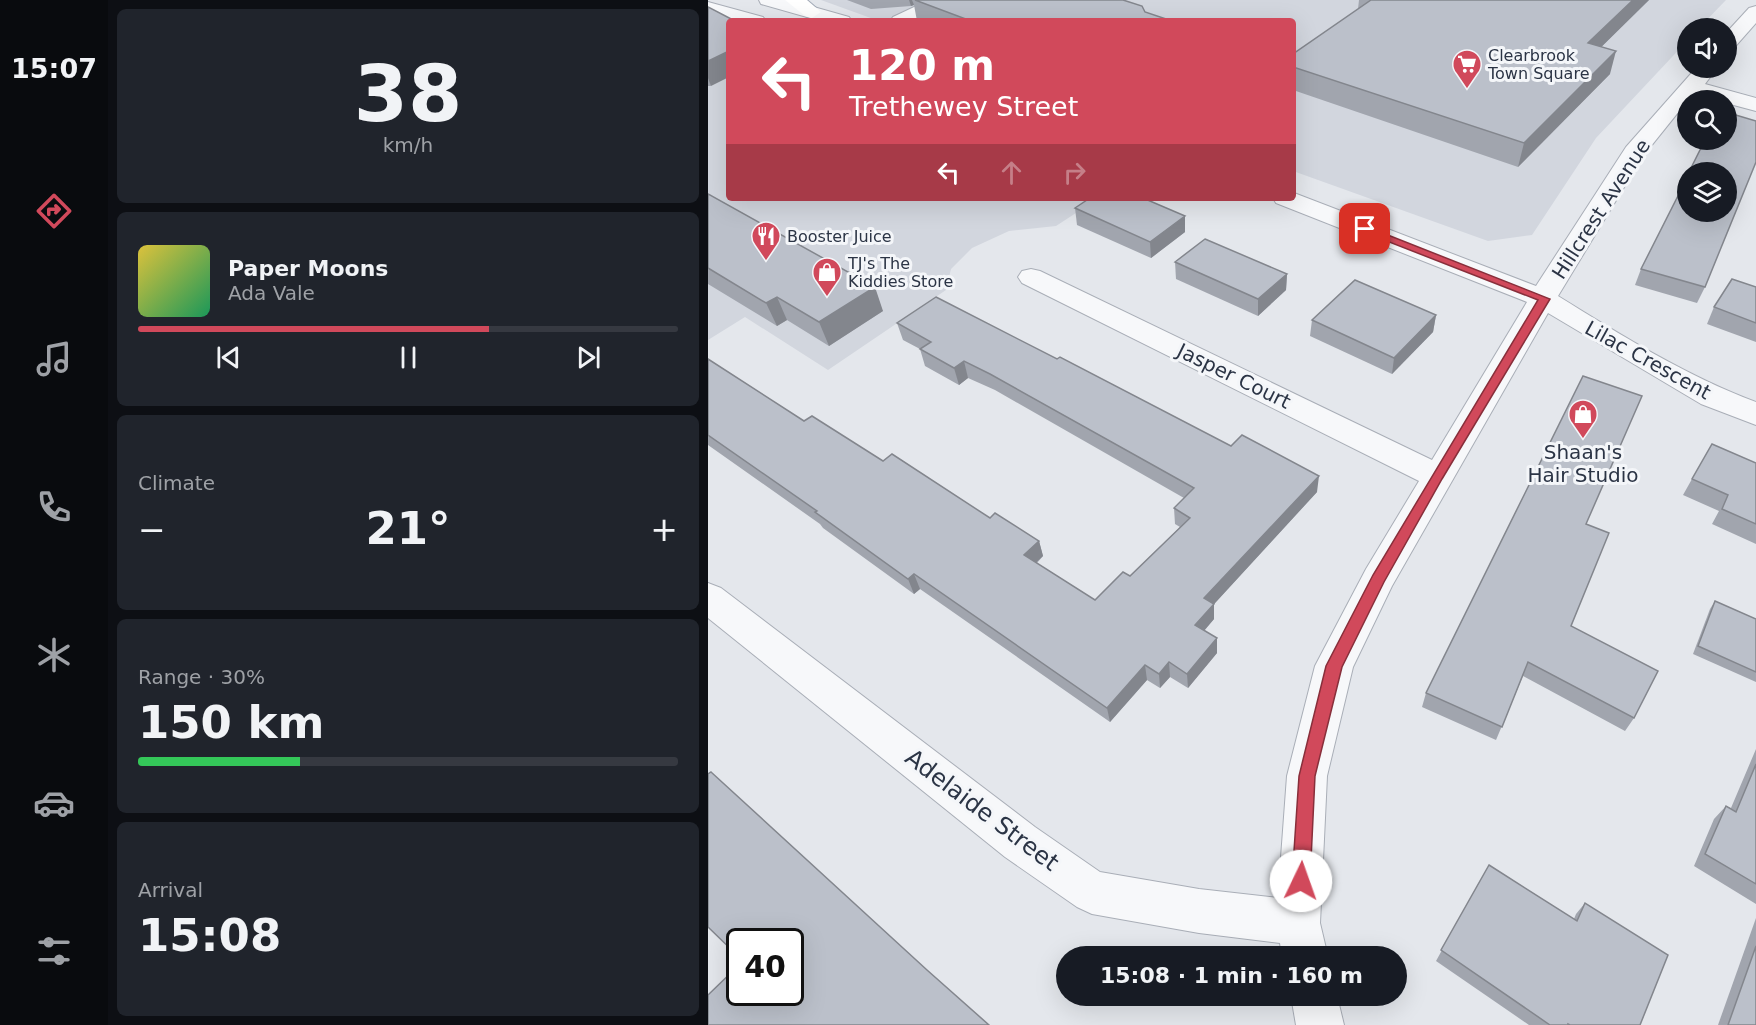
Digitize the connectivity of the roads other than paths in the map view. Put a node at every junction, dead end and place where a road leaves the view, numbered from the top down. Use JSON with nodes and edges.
{"nodes":[{"id":1,"x":768,"y":0,"type":"edge"},
{"id":2,"x":794,"y":0,"type":"edge"},
{"id":3,"x":944,"y":0,"type":"edge"},
{"id":4,"x":708,"y":8,"type":"edge"},
{"id":5,"x":812,"y":12,"type":"junction"},
{"id":6,"x":1756,"y":12,"type":"edge"},
{"id":7,"x":745,"y":18,"type":"edge"},
{"id":8,"x":832,"y":18,"type":"edge"},
{"id":9,"x":906,"y":18,"type":"edge"},
{"id":10,"x":1737,"y":33,"type":"edge"},
{"id":11,"x":1697,"y":78,"type":"edge"},
{"id":12,"x":1700,"y":78,"type":"edge"},
{"id":13,"x":1756,"y":105,"type":"edge"},
{"id":14,"x":1293,"y":201,"type":"edge"},
{"id":15,"x":1031,"y":277,"type":"dead end"},
{"id":16,"x":1544,"y":299,"type":"junction"},
{"id":17,"x":1756,"y":414,"type":"edge"},
{"id":18,"x":1437,"y":476,"type":"junction"},
{"id":19,"x":708,"y":598,"type":"edge"},
{"id":20,"x":1302,"y":940,"type":"edge"},
{"id":21,"x":1316,"y":1006,"type":"edge"},
{"id":22,"x":1320,"y":1025,"type":"edge"}],
"edges":[{"from":1,"to":5,"type":"street"},
{"from":2,"to":5,"type":"main road"},
{"from":3,"to":9,"type":"street"},
{"from":4,"to":7,"type":"street"},
{"from":5,"to":8,"type":"street"},
{"from":6,"to":10,"type":"street"},
{"from":11,"to":16,"type":"street","name":"Hillcrest Avenue"},
{"from":12,"to":13,"type":"street"},
{"from":14,"to":16,"type":"street","name":"Lilac Crescent"},
{"from":15,"to":18,"type":"street","name":"Jasper Court"},
{"from":16,"to":17,"type":"street","name":"Lilac Crescent"},
{"from":16,"to":18,"type":"street","name":"Hillcrest Avenue"},
{"from":18,"to":20,"type":"street","name":"Hillcrest Avenue"},
{"from":19,"to":20,"type":"street","name":"Adelaide Street"},
{"from":21,"to":22,"type":"street"}]}
